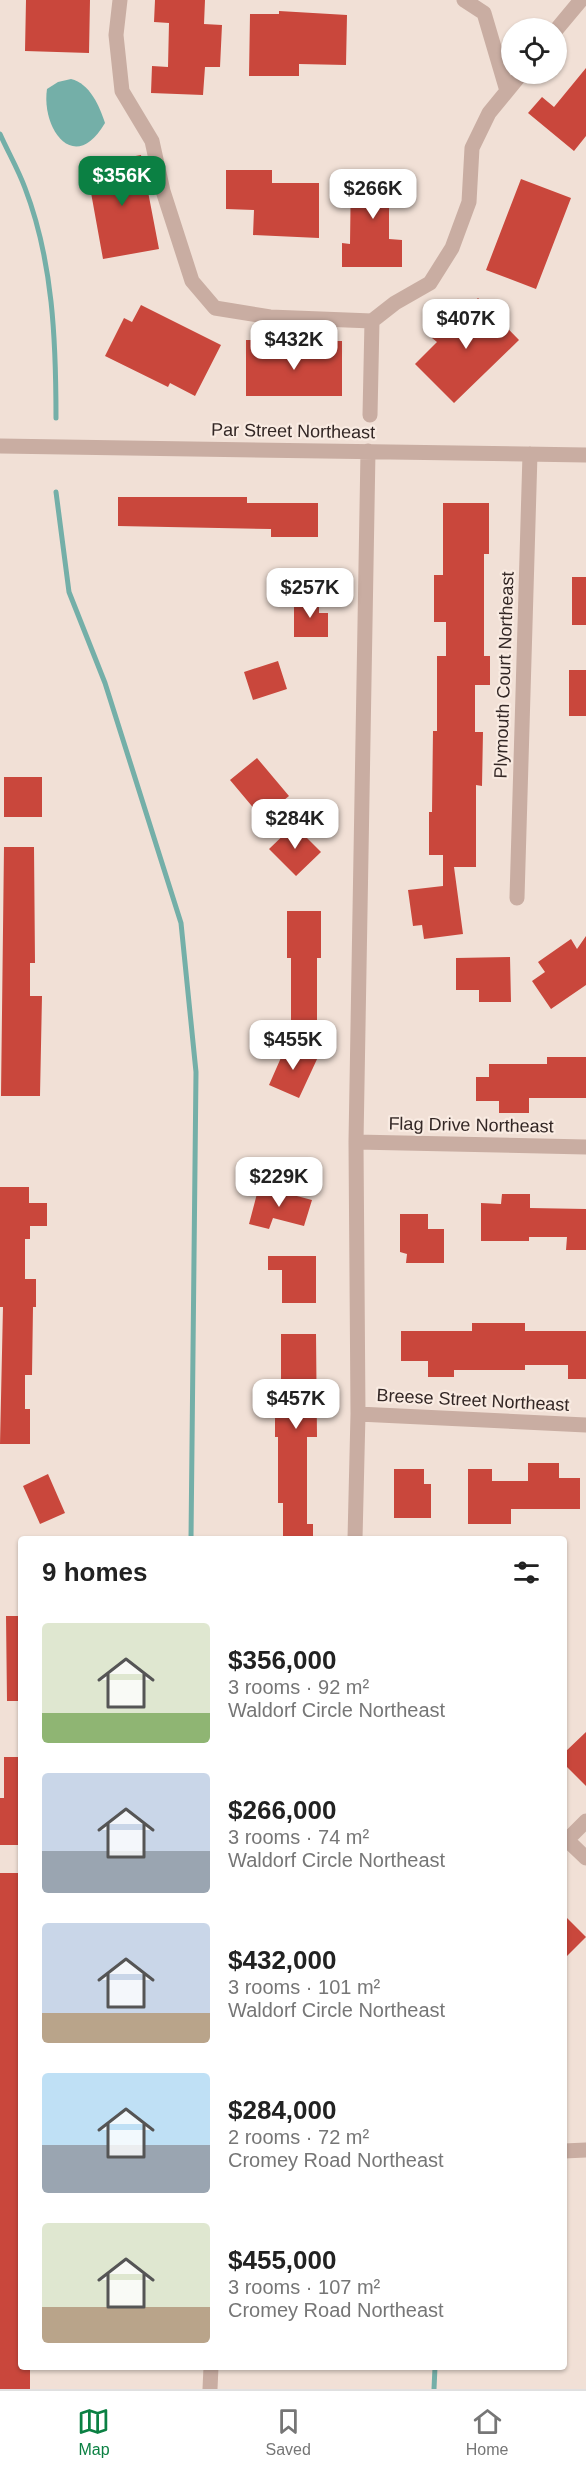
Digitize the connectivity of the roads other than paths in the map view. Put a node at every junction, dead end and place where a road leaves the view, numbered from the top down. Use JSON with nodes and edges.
{"nodes":[{"id":1,"x":120,"y":0,"type":"edge"},
{"id":2,"x":464,"y":0,"type":"edge"},
{"id":3,"x":581,"y":0,"type":"edge"},
{"id":4,"x":566,"y":18,"type":"edge"},
{"id":5,"x":513,"y":84,"type":"edge"},
{"id":6,"x":507,"y":91,"type":"junction"},
{"id":7,"x":372,"y":321,"type":"junction"},
{"id":8,"x":370,"y":415,"type":"dead end"},
{"id":9,"x":0,"y":446,"type":"edge"},
{"id":10,"x":368,"y":451,"type":"junction"},
{"id":11,"x":530,"y":454,"type":"junction"},
{"id":12,"x":586,"y":455,"type":"edge"},
{"id":13,"x":517,"y":898,"type":"dead end"},
{"id":14,"x":356,"y":1142,"type":"junction"},
{"id":15,"x":586,"y":1147,"type":"edge"},
{"id":16,"x":358,"y":1414,"type":"junction"},
{"id":17,"x":586,"y":1425,"type":"edge"},
{"id":18,"x":355,"y":1536,"type":"edge"},
{"id":19,"x":586,"y":1821,"type":"edge"},
{"id":20,"x":567,"y":1836,"type":"edge"},
{"id":21,"x":567,"y":1840,"type":"edge"},
{"id":22,"x":586,"y":1858,"type":"edge"},
{"id":23,"x":586,"y":2150,"type":"edge"},
{"id":24,"x":567,"y":2151,"type":"edge"},
{"id":25,"x":210,"y":2370,"type":"edge"},
{"id":26,"x":210,"y":2389,"type":"edge"}],
"edges":[{"from":1,"to":7,"type":"street"},
{"from":2,"to":6,"type":"street"},
{"from":3,"to":4,"type":"street"},
{"from":5,"to":6,"type":"street"},
{"from":6,"to":7,"type":"street"},
{"from":7,"to":8,"type":"street"},
{"from":9,"to":10,"type":"street","name":"Par Street Northeast"},
{"from":10,"to":11,"type":"street","name":"Par Street Northeast"},
{"from":10,"to":14,"type":"street"},
{"from":11,"to":12,"type":"street","name":"Par Street Northeast"},
{"from":11,"to":13,"type":"street","name":"Plymouth Court Northeast"},
{"from":14,"to":15,"type":"street","name":"Flag Drive Northeast"},
{"from":14,"to":16,"type":"street"},
{"from":16,"to":17,"type":"street","name":"Breese Street Northeast"},
{"from":16,"to":18,"type":"street"},
{"from":19,"to":20,"type":"street"},
{"from":21,"to":22,"type":"street"},
{"from":23,"to":24,"type":"street"},
{"from":25,"to":26,"type":"street"}]}
